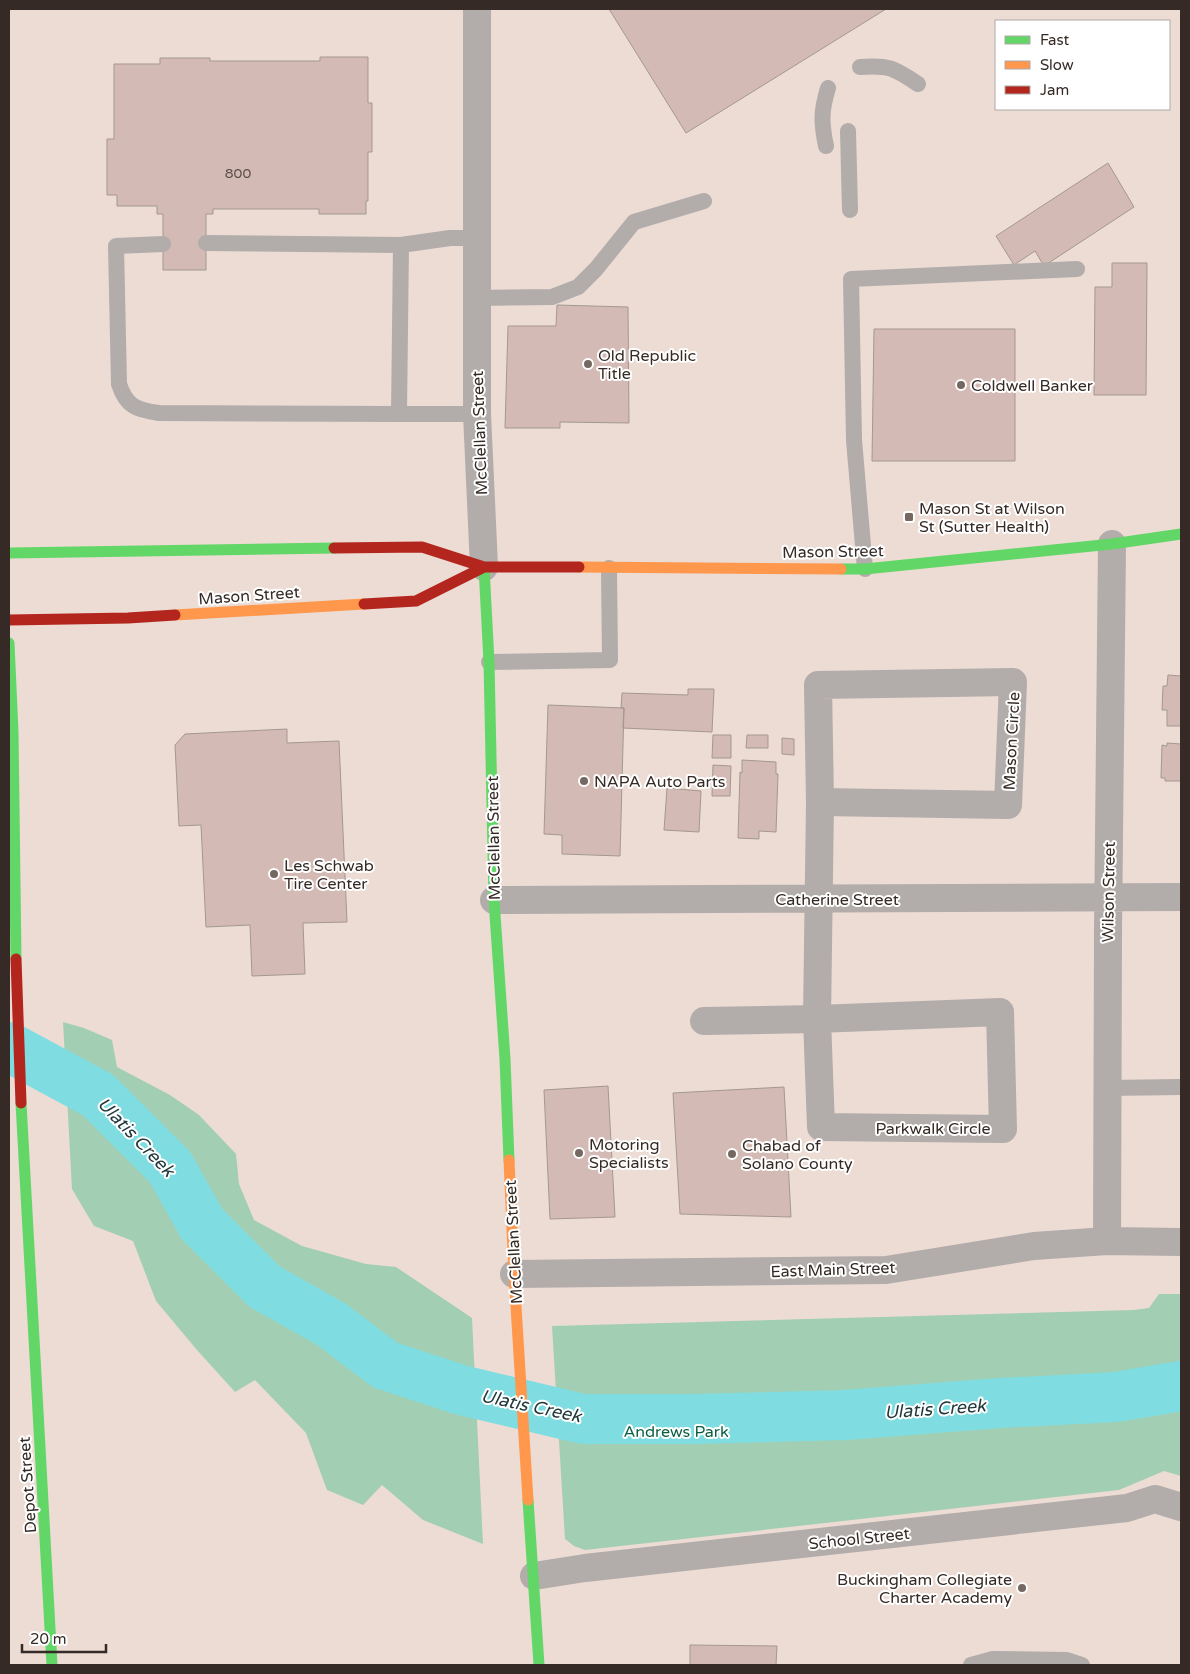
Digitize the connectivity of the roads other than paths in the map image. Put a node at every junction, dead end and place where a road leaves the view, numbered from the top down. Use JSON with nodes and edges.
{"nodes":[{"id":1,"x":477,"y":9,"type":"edge"},
{"id":2,"x":860,"y":67,"type":"dead end"},
{"id":3,"x":918,"y":84,"type":"dead end"},
{"id":4,"x":828,"y":88,"type":"dead end"},
{"id":5,"x":848,"y":131,"type":"dead end"},
{"id":6,"x":826,"y":146,"type":"dead end"},
{"id":7,"x":704,"y":201,"type":"dead end"},
{"id":8,"x":850,"y":210,"type":"dead end"},
{"id":9,"x":477,"y":238,"type":"junction"},
{"id":10,"x":206,"y":243,"type":"dead end"},
{"id":11,"x":163,"y":244,"type":"dead end"},
{"id":12,"x":401,"y":245,"type":"junction"},
{"id":13,"x":1077,"y":269,"type":"dead end"},
{"id":14,"x":476,"y":298,"type":"junction"},
{"id":15,"x":399,"y":414,"type":"junction"},
{"id":16,"x":477,"y":414,"type":"junction"},
{"id":17,"x":1181,"y":534,"type":"edge"},
{"id":18,"x":1112,"y":544,"type":"junction"},
{"id":19,"x":9,"y":553,"type":"edge"},
{"id":20,"x":484,"y":568,"type":"junction"},
{"id":21,"x":609,"y":568,"type":"junction"},
{"id":22,"x":865,"y":569,"type":"junction"},
{"id":23,"x":9,"y":620,"type":"edge"},
{"id":24,"x":9,"y":643,"type":"edge"},
{"id":25,"x":489,"y":662,"type":"junction"},
{"id":26,"x":820,"y":802,"type":"junction"},
{"id":27,"x":1108,"y":896,"type":"junction"},
{"id":28,"x":1181,"y":897,"type":"edge"},
{"id":29,"x":818,"y":899,"type":"junction"},
{"id":30,"x":494,"y":900,"type":"junction"},
{"id":31,"x":817,"y":1019,"type":"junction"},
{"id":32,"x":704,"y":1021,"type":"dead end"},
{"id":33,"x":1181,"y":1087,"type":"edge"},
{"id":34,"x":1106,"y":1088,"type":"junction"},
{"id":35,"x":1107,"y":1241,"type":"junction"},
{"id":36,"x":1181,"y":1242,"type":"edge"},
{"id":37,"x":514,"y":1274,"type":"junction"},
{"id":38,"x":1181,"y":1507,"type":"edge"},
{"id":39,"x":534,"y":1576,"type":"junction"},
{"id":40,"x":52,"y":1665,"type":"edge"},
{"id":41,"x":539,"y":1665,"type":"edge"},
{"id":42,"x":971,"y":1665,"type":"edge"},
{"id":43,"x":1082,"y":1665,"type":"edge"}],
"edges":[{"from":1,"to":9,"type":"street","name":"McClellan Street"},
{"from":2,"to":3,"type":"lane"},
{"from":4,"to":6,"type":"lane"},
{"from":5,"to":8,"type":"lane"},
{"from":7,"to":14,"type":"lane"},
{"from":9,"to":12,"type":"lane"},
{"from":9,"to":14,"type":"street","name":"McClellan Street"},
{"from":10,"to":12,"type":"lane"},
{"from":11,"to":15,"type":"lane"},
{"from":12,"to":15,"type":"lane"},
{"from":13,"to":22,"type":"lane"},
{"from":14,"to":16,"type":"street","name":"McClellan Street"},
{"from":15,"to":16,"type":"lane"},
{"from":16,"to":20,"type":"street","name":"McClellan Street"},
{"from":17,"to":18,"type":"main road","name":"Mason Street"},
{"from":18,"to":22,"type":"main road","name":"Mason Street"},
{"from":18,"to":27,"type":"street","name":"Wilson Street"},
{"from":19,"to":20,"type":"main road","name":"Mason Street"},
{"from":20,"to":21,"type":"main road","name":"Mason Street"},
{"from":20,"to":23,"type":"main road","name":"Mason Street"},
{"from":20,"to":25,"type":"main road","name":"McClellan Street"},
{"from":21,"to":22,"type":"main road","name":"Mason Street"},
{"from":21,"to":25,"type":"lane"},
{"from":24,"to":40,"type":"main road","name":"Depot Street"},
{"from":25,"to":30,"type":"main road","name":"McClellan Street"},
{"from":26,"to":26,"type":"street","name":"Mason Circle"},
{"from":26,"to":29,"type":"street","name":"Mason Circle"},
{"from":27,"to":28,"type":"street","name":"Catherine Street"},
{"from":27,"to":29,"type":"street","name":"Catherine Street"},
{"from":27,"to":34,"type":"street","name":"Wilson Street"},
{"from":29,"to":30,"type":"street","name":"Catherine Street"},
{"from":29,"to":31,"type":"street","name":"Parkwalk Circle"},
{"from":30,"to":37,"type":"main road","name":"McClellan Street"},
{"from":31,"to":31,"type":"street","name":"Parkwalk Circle"},
{"from":31,"to":32,"type":"street","name":"Parkwalk Circle"},
{"from":33,"to":34,"type":"lane"},
{"from":34,"to":35,"type":"street","name":"Wilson Street"},
{"from":35,"to":36,"type":"street","name":"East Main Street"},
{"from":35,"to":37,"type":"street","name":"East Main Street"},
{"from":37,"to":39,"type":"main road","name":"McClellan Street"},
{"from":38,"to":39,"type":"street","name":"School Street"},
{"from":39,"to":41,"type":"main road","name":"McClellan Street"},
{"from":42,"to":43,"type":"lane"}]}
